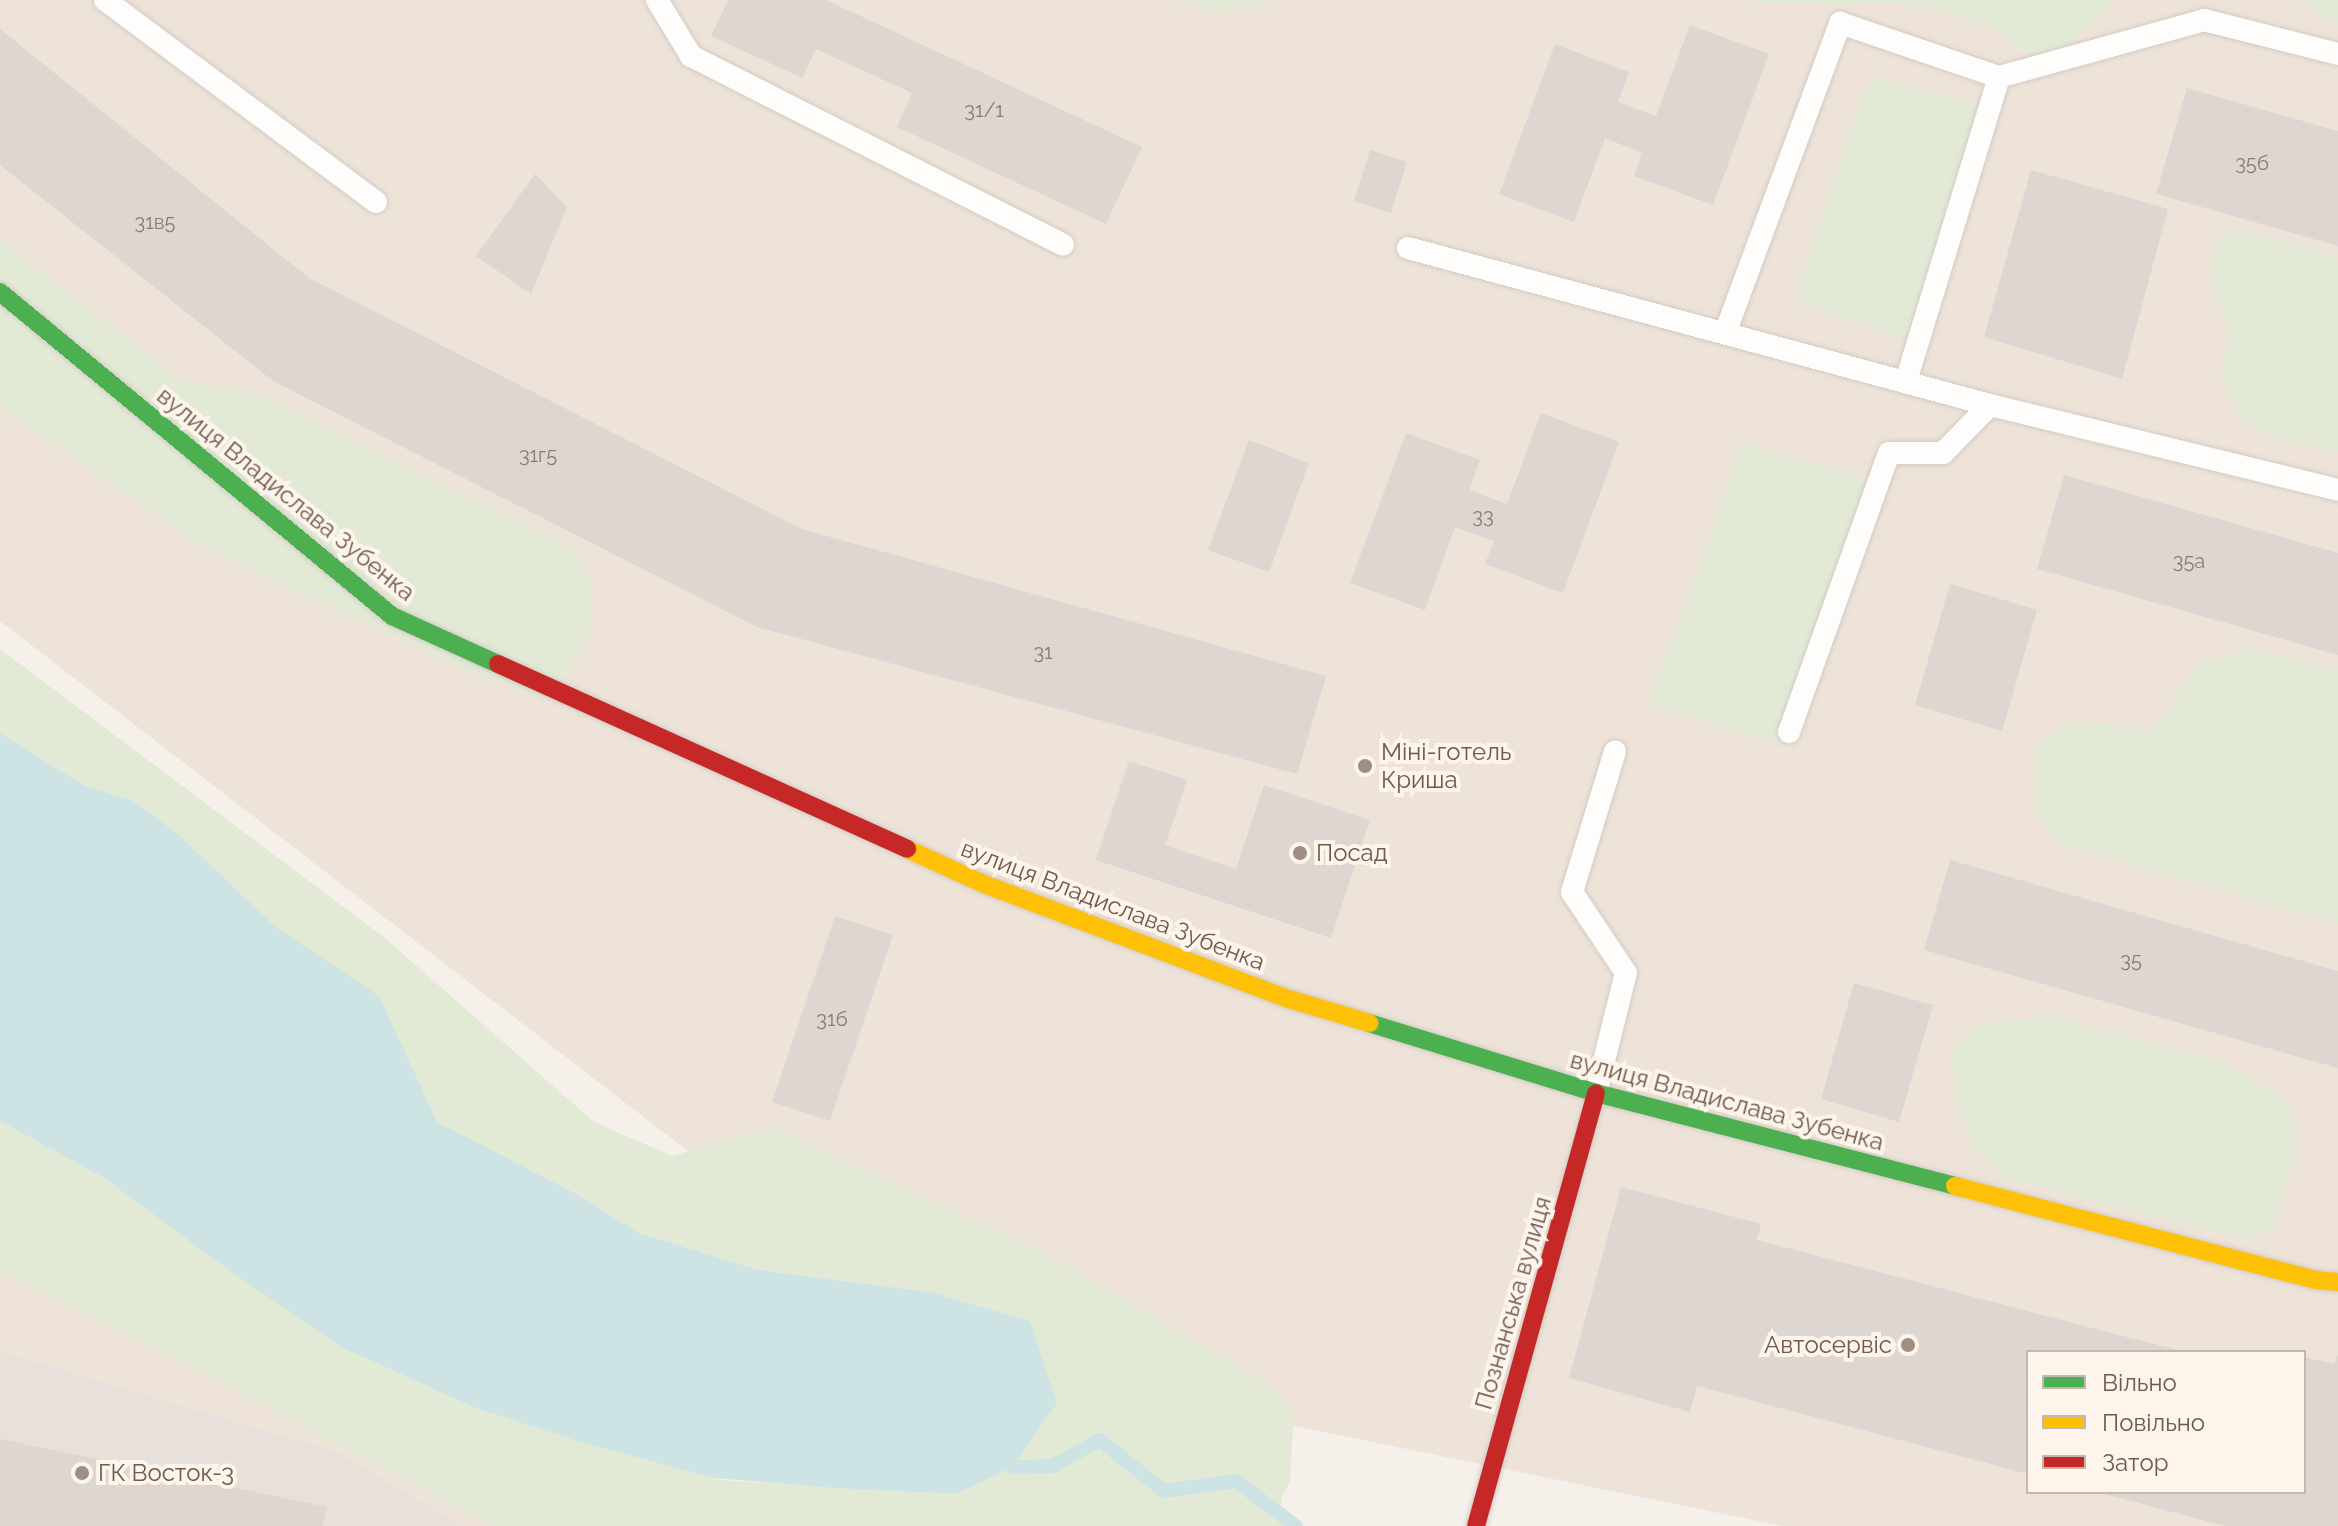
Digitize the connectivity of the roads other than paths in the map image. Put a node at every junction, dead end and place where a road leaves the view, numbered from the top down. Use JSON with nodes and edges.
{"nodes":[{"id":1,"x":105,"y":0,"type":"edge"},
{"id":2,"x":657,"y":0,"type":"edge"},
{"id":3,"x":2338,"y":54,"type":"edge"},
{"id":4,"x":1999,"y":77,"type":"junction"},
{"id":5,"x":376,"y":202,"type":"dead end"},
{"id":6,"x":1063,"y":245,"type":"dead end"},
{"id":7,"x":1408,"y":248,"type":"dead end"},
{"id":8,"x":0,"y":292,"type":"edge"},
{"id":9,"x":1725,"y":333,"type":"junction"},
{"id":10,"x":1906,"y":382,"type":"junction"},
{"id":11,"x":1990,"y":405,"type":"junction"},
{"id":12,"x":2338,"y":490,"type":"edge"},
{"id":13,"x":1789,"y":732,"type":"dead end"},
{"id":14,"x":1615,"y":751,"type":"dead end"},
{"id":15,"x":1596,"y":1093,"type":"junction"},
{"id":16,"x":2338,"y":1282,"type":"edge"},
{"id":17,"x":1476,"y":1526,"type":"edge"}],
"edges":[{"from":1,"to":5,"type":"lane"},
{"from":2,"to":6,"type":"lane"},
{"from":3,"to":4,"type":"lane"},
{"from":4,"to":9,"type":"lane"},
{"from":4,"to":10,"type":"lane"},
{"from":7,"to":9,"type":"lane"},
{"from":8,"to":15,"type":"street","name":"вулиця Владислава Зубенка"},
{"from":9,"to":10,"type":"lane"},
{"from":10,"to":11,"type":"lane"},
{"from":11,"to":12,"type":"lane"},
{"from":11,"to":13,"type":"lane"},
{"from":14,"to":15,"type":"lane"},
{"from":15,"to":16,"type":"street","name":"вулиця Владислава Зубенка"},
{"from":15,"to":17,"type":"street","name":"Познанська вулиця"}]}
